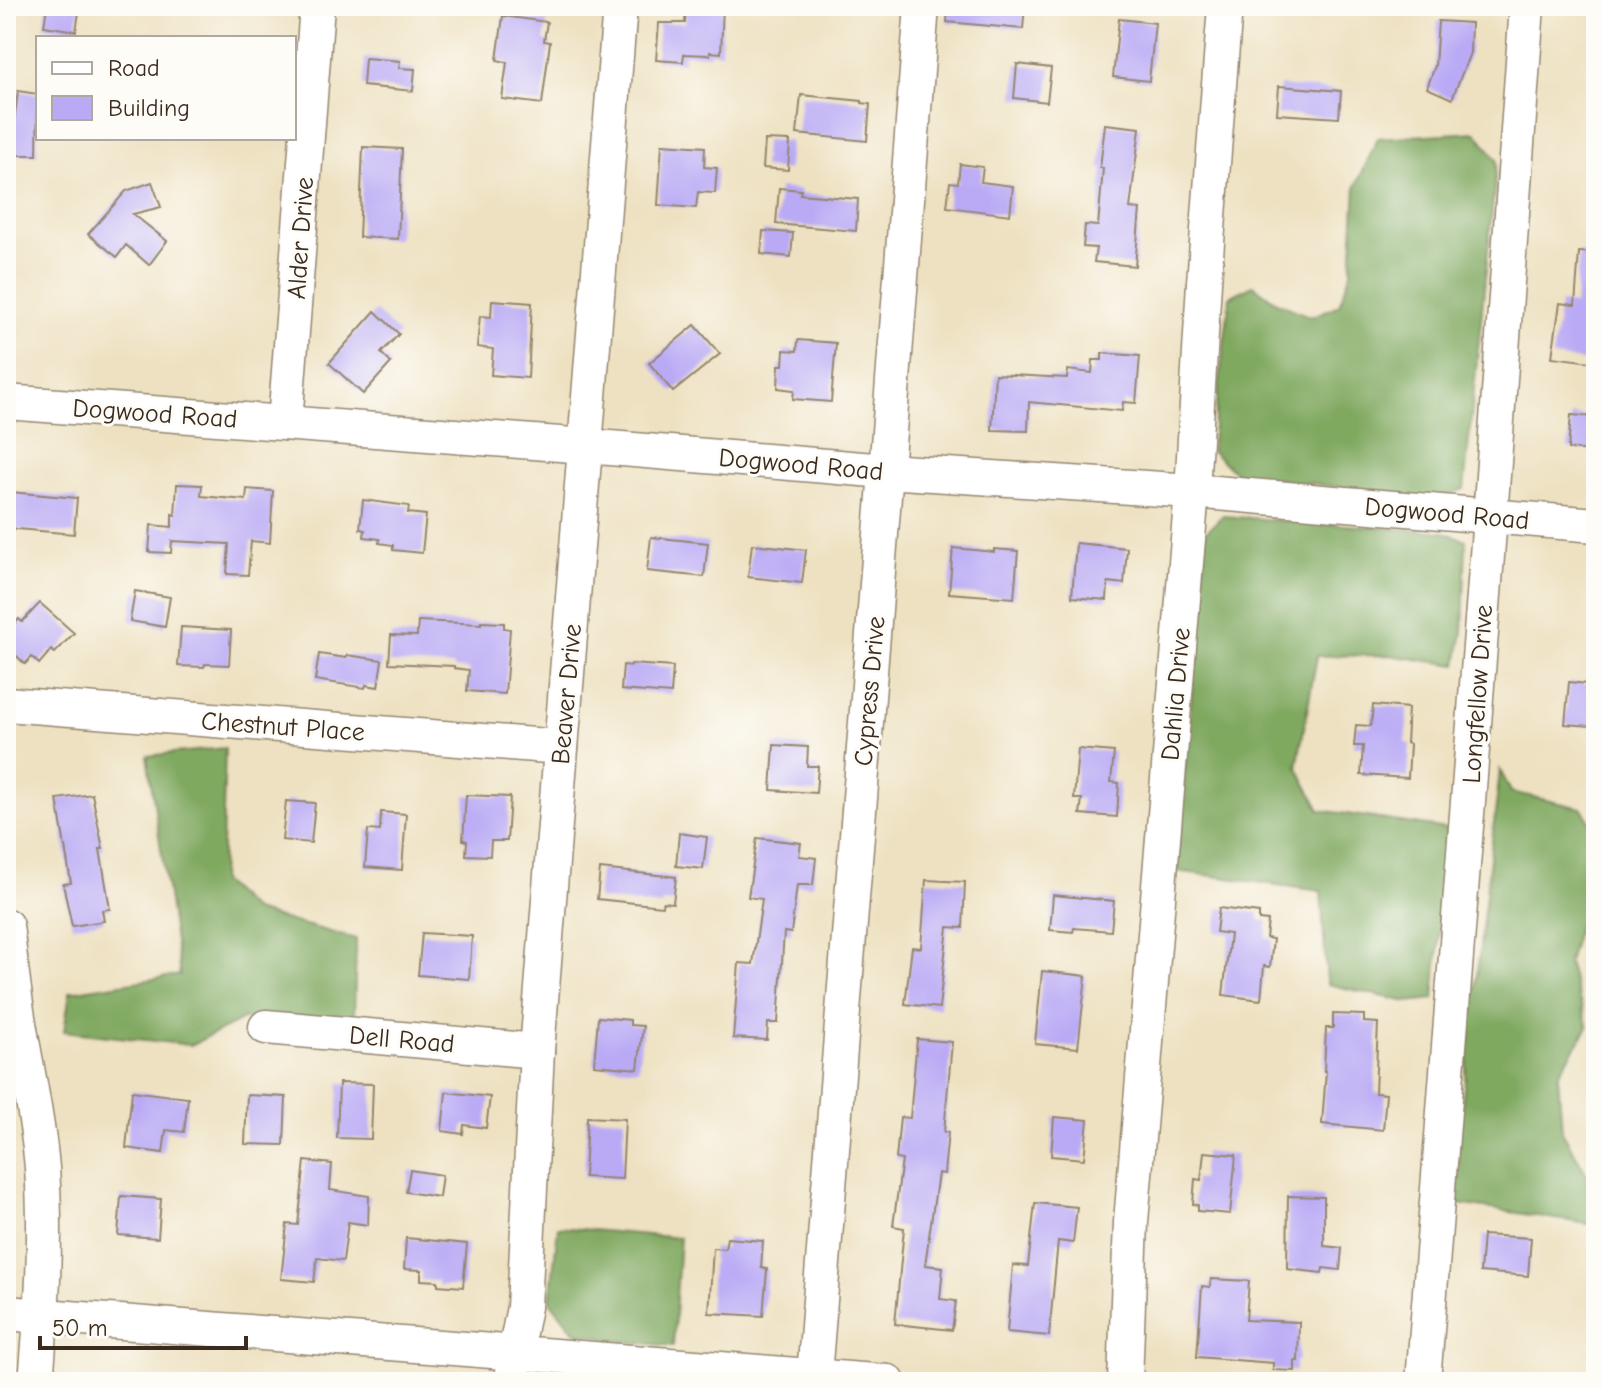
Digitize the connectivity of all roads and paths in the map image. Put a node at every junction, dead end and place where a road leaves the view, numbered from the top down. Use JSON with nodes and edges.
{"nodes":[{"id":1,"x":317,"y":6,"type":"edge"},
{"id":2,"x":620,"y":6,"type":"edge"},
{"id":3,"x":922,"y":6,"type":"edge"},
{"id":4,"x":1225,"y":6,"type":"edge"},
{"id":5,"x":1527,"y":6,"type":"edge"},
{"id":6,"x":301,"y":121,"type":"edge"},
{"id":7,"x":6,"y":402,"type":"edge"},
{"id":8,"x":285,"y":423,"type":"junction"},
{"id":9,"x":586,"y":446,"type":"junction"},
{"id":10,"x":886,"y":471,"type":"junction"},
{"id":11,"x":1192,"y":491,"type":"junction"},
{"id":12,"x":1490,"y":517,"type":"junction"},
{"id":13,"x":1596,"y":525,"type":"edge"},
{"id":14,"x":6,"y":704,"type":"edge"},
{"id":15,"x":561,"y":747,"type":"junction"},
{"id":16,"x":6,"y":926,"type":"edge"},
{"id":17,"x":266,"y":1027,"type":"dead end"},
{"id":18,"x":537,"y":1051,"type":"junction"},
{"id":19,"x":6,"y":1313,"type":"edge"},
{"id":20,"x":42,"y":1315,"type":"junction"},
{"id":21,"x":514,"y":1368,"type":"edge"},
{"id":22,"x":814,"y":1376,"type":"junction"},
{"id":23,"x":36,"y":1382,"type":"edge"},
{"id":24,"x":888,"y":1382,"type":"edge"},
{"id":25,"x":1125,"y":1382,"type":"edge"},
{"id":26,"x":1423,"y":1382,"type":"edge"}],
"edges":[{"from":1,"to":6,"type":"street","name":"Alder Drive"},
{"from":2,"to":9,"type":"street","name":"Beaver Drive"},
{"from":3,"to":10,"type":"street","name":"Cypress Drive"},
{"from":4,"to":11,"type":"street","name":"Dahlia Drive"},
{"from":5,"to":12,"type":"street","name":"Longfellow Drive"},
{"from":6,"to":8,"type":"street","name":"Alder Drive"},
{"from":7,"to":8,"type":"street","name":"Dogwood Road"},
{"from":8,"to":9,"type":"street","name":"Dogwood Road"},
{"from":9,"to":10,"type":"street","name":"Dogwood Road"},
{"from":9,"to":15,"type":"street","name":"Beaver Drive"},
{"from":10,"to":11,"type":"street","name":"Dogwood Road"},
{"from":10,"to":22,"type":"street","name":"Cypress Drive"},
{"from":11,"to":12,"type":"street","name":"Dogwood Road"},
{"from":11,"to":25,"type":"street","name":"Dahlia Drive"},
{"from":12,"to":13,"type":"street","name":"Dogwood Road"},
{"from":12,"to":26,"type":"street","name":"Longfellow Drive"},
{"from":14,"to":15,"type":"street","name":"Chestnut Place"},
{"from":15,"to":18,"type":"street","name":"Beaver Drive"},
{"from":16,"to":20,"type":"street"},
{"from":17,"to":18,"type":"street","name":"Dell Road"},
{"from":18,"to":21,"type":"street","name":"Beaver Drive"},
{"from":19,"to":20,"type":"street"},
{"from":20,"to":21,"type":"street"},
{"from":20,"to":23,"type":"street"},
{"from":21,"to":22,"type":"street"},
{"from":22,"to":24,"type":"street"}]}
